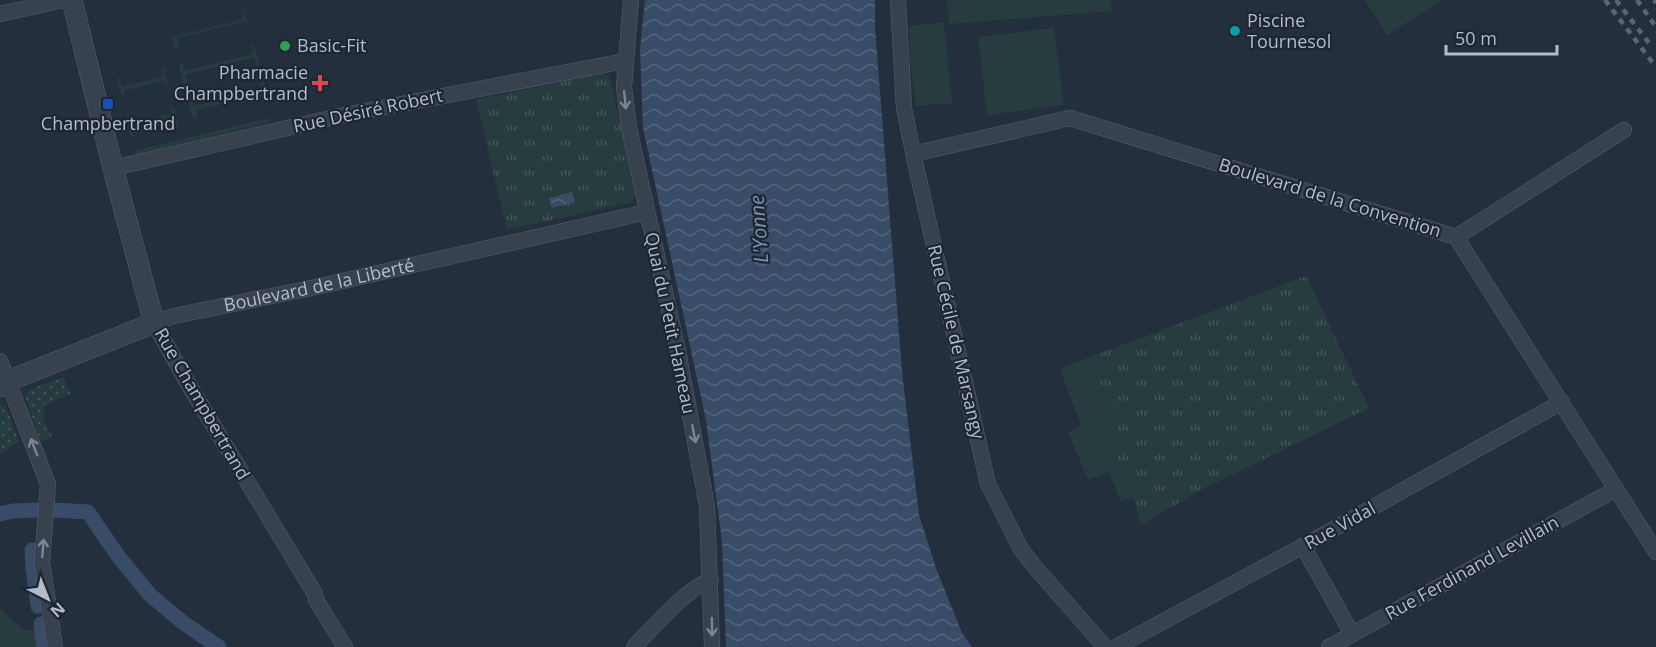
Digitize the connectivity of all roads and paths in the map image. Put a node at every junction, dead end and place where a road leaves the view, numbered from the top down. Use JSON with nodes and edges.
{"nodes":[{"id":1,"x":63,"y":0,"type":"edge"},
{"id":2,"x":72,"y":0,"type":"edge"},
{"id":3,"x":631,"y":0,"type":"edge"},
{"id":4,"x":898,"y":0,"type":"edge"},
{"id":5,"x":0,"y":14,"type":"edge"},
{"id":6,"x":626,"y":61,"type":"junction"},
{"id":7,"x":1624,"y":130,"type":"dead end"},
{"id":8,"x":913,"y":154,"type":"junction"},
{"id":9,"x":113,"y":168,"type":"junction"},
{"id":10,"x":647,"y":212,"type":"junction"},
{"id":11,"x":1456,"y":237,"type":"junction"},
{"id":12,"x":154,"y":322,"type":"junction"},
{"id":13,"x":0,"y":361,"type":"edge"},
{"id":14,"x":4,"y":384,"type":"edge"},
{"id":15,"x":1562,"y":402,"type":"junction"},
{"id":16,"x":1616,"y":489,"type":"junction"},
{"id":17,"x":1303,"y":546,"type":"junction"},
{"id":18,"x":1656,"y":552,"type":"edge"},
{"id":19,"x":711,"y":580,"type":"junction"},
{"id":20,"x":1352,"y":634,"type":"junction"},
{"id":21,"x":55,"y":647,"type":"edge"},
{"id":22,"x":345,"y":647,"type":"edge"},
{"id":23,"x":634,"y":647,"type":"edge"},
{"id":24,"x":712,"y":647,"type":"edge"},
{"id":25,"x":1105,"y":647,"type":"edge"},
{"id":26,"x":1116,"y":647,"type":"edge"},
{"id":27,"x":1329,"y":647,"type":"edge"}],
"edges":[{"from":1,"to":5,"type":"street"},
{"from":2,"to":9,"type":"street","name":"Rue Champbertrand"},
{"from":3,"to":6,"type":"street","name":"Quai du Petit Hameau"},
{"from":4,"to":8,"type":"street","name":"Rue Cécile de Marsangy"},
{"from":6,"to":9,"type":"street","name":"Rue Désiré Robert"},
{"from":6,"to":10,"type":"street","name":"Quai du Petit Hameau","one_way":true},
{"from":7,"to":11,"type":"street"},
{"from":8,"to":11,"type":"street","name":"Boulevard de la Convention"},
{"from":8,"to":25,"type":"street","name":"Rue Cécile de Marsangy"},
{"from":9,"to":12,"type":"street","name":"Rue Champbertrand"},
{"from":10,"to":12,"type":"street","name":"Boulevard de la Liberté"},
{"from":10,"to":19,"type":"street","name":"Quai du Petit Hameau","one_way":true},
{"from":11,"to":15,"type":"street","name":"Boulevard de la Convention"},
{"from":12,"to":14,"type":"street","name":"Boulevard de la Liberté"},
{"from":12,"to":22,"type":"street","name":"Rue Champbertrand"},
{"from":13,"to":14,"type":"street"},
{"from":21,"to":14,"type":"street","one_way":true},
{"from":15,"to":16,"type":"street","name":"Boulevard de la Convention"},
{"from":15,"to":17,"type":"street","name":"Rue Vidal"},
{"from":16,"to":18,"type":"street","name":"Boulevard de la Convention"},
{"from":16,"to":20,"type":"street","name":"Rue Ferdinand Levillain"},
{"from":17,"to":20,"type":"street"},
{"from":17,"to":26,"type":"street","name":"Rue Vidal"},
{"from":19,"to":23,"type":"street"},
{"from":19,"to":24,"type":"street","name":"Quai du Petit Hameau","one_way":true},
{"from":20,"to":27,"type":"street","name":"Rue Ferdinand Levillain"}]}
